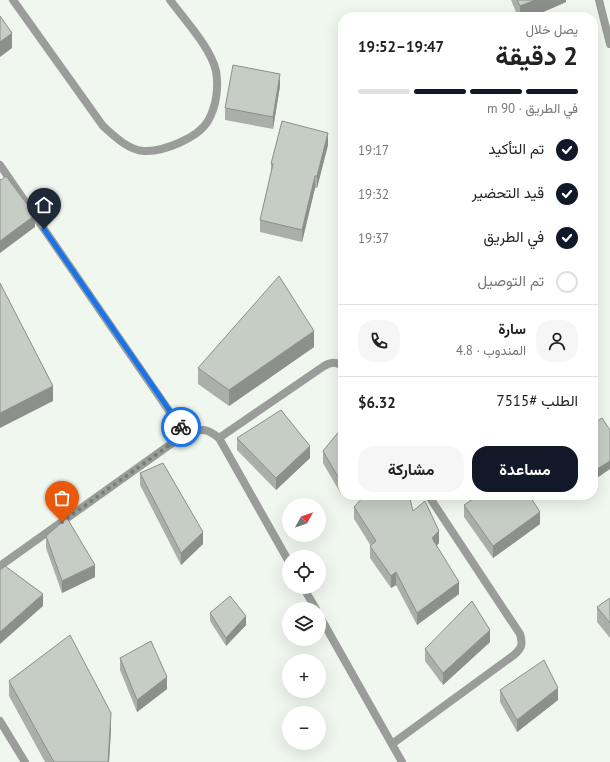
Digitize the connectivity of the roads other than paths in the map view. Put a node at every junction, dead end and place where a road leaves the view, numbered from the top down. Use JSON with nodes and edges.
{"nodes":[{"id":1,"x":13,"y":0,"type":"edge"},
{"id":2,"x":170,"y":0,"type":"edge"},
{"id":3,"x":599,"y":0,"type":"edge"},
{"id":4,"x":610,"y":44,"type":"edge"},
{"id":5,"x":0,"y":165,"type":"edge"},
{"id":6,"x":338,"y":363,"type":"edge"},
{"id":7,"x":185,"y":434,"type":"junction"},
{"id":8,"x":219,"y":438,"type":"junction"},
{"id":9,"x":431,"y":500,"type":"edge"},
{"id":10,"x":282,"y":550,"type":"edge"},
{"id":11,"x":0,"y":566,"type":"edge"},
{"id":12,"x":326,"y":627,"type":"edge"},
{"id":13,"x":0,"y":721,"type":"edge"},
{"id":14,"x":392,"y":744,"type":"junction"},
{"id":15,"x":25,"y":762,"type":"edge"},
{"id":16,"x":402,"y":762,"type":"edge"}],
"edges":[{"from":1,"to":2,"type":"street"},
{"from":3,"to":4,"type":"street"},
{"from":5,"to":7,"type":"street"},
{"from":6,"to":8,"type":"street"},
{"from":7,"to":8,"type":"street"},
{"from":7,"to":11,"type":"street"},
{"from":8,"to":10,"type":"street"},
{"from":9,"to":14,"type":"street"},
{"from":12,"to":14,"type":"street"},
{"from":13,"to":15,"type":"street"},
{"from":14,"to":16,"type":"street"}]}
